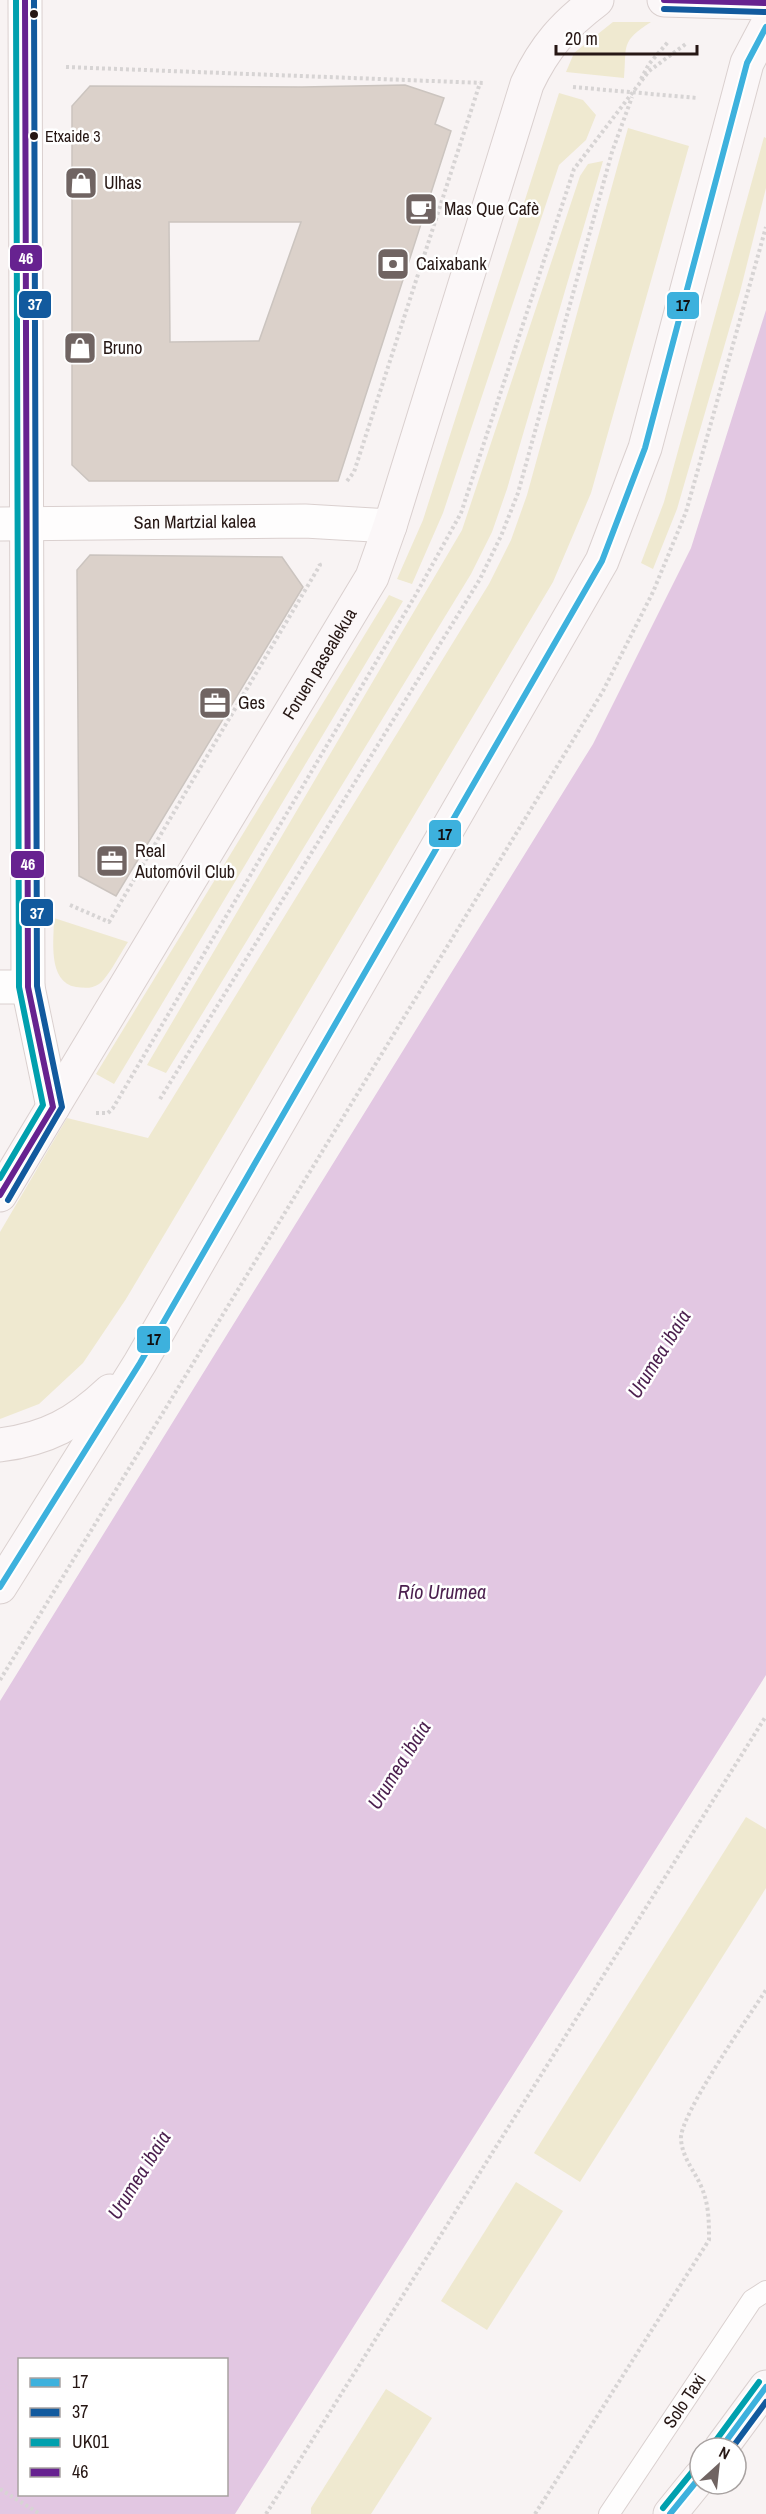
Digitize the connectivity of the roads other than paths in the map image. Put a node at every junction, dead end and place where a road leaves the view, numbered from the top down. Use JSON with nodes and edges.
{"nodes":[{"id":1,"x":25,"y":0,"type":"edge"},
{"id":2,"x":597,"y":0,"type":"edge"},
{"id":3,"x":664,"y":0,"type":"edge"},
{"id":4,"x":766,"y":3,"type":"edge"},
{"id":5,"x":766,"y":27,"type":"edge"},
{"id":6,"x":13,"y":524,"type":"edge"},
{"id":7,"x":390,"y":526,"type":"junction"},
{"id":8,"x":14,"y":987,"type":"edge"},
{"id":9,"x":53,"y":1107,"type":"junction"},
{"id":10,"x":0,"y":1195,"type":"edge"},
{"id":11,"x":140,"y":1364,"type":"junction"},
{"id":12,"x":0,"y":1445,"type":"edge"},
{"id":13,"x":0,"y":1587,"type":"edge"},
{"id":14,"x":766,"y":2291,"type":"edge"},
{"id":15,"x":766,"y":2387,"type":"edge"},
{"id":16,"x":730,"y":2436,"type":"edge"},
{"id":17,"x":688,"y":2492,"type":"edge"},
{"id":18,"x":609,"y":2514,"type":"edge"},
{"id":19,"x":670,"y":2514,"type":"edge"}],
"edges":[{"from":1,"to":6,"type":"street"},
{"from":2,"to":7,"type":"main road","name":"Foruen pasealekua"},
{"from":3,"to":4,"type":"main road"},
{"from":5,"to":11,"type":"main road"},
{"from":6,"to":7,"type":"street","name":"San Martzial kalea"},
{"from":6,"to":8,"type":"street"},
{"from":7,"to":9,"type":"main road","name":"Foruen pasealekua"},
{"from":8,"to":9,"type":"street"},
{"from":9,"to":10,"type":"main road","name":"Foruen pasealekua"},
{"from":11,"to":12,"type":"main road"},
{"from":11,"to":13,"type":"main road"},
{"from":14,"to":18,"type":"lane","name":"Solo Taxi"},
{"from":15,"to":16,"type":"main road"},
{"from":17,"to":19,"type":"main road"}]}
